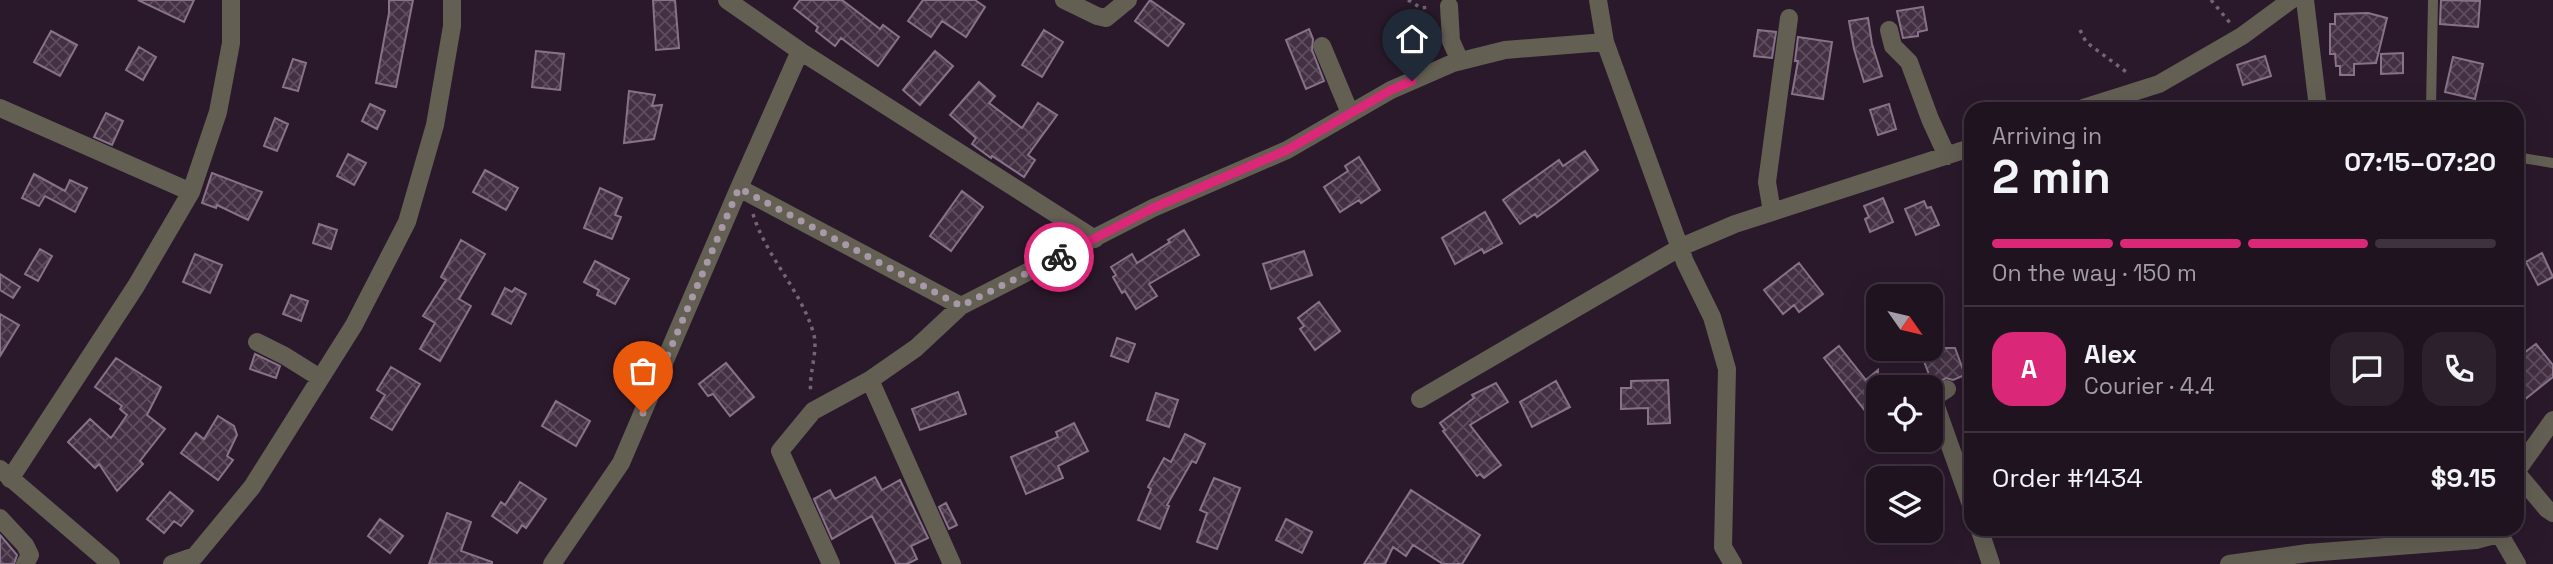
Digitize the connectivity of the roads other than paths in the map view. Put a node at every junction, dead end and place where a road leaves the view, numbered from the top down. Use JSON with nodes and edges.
{"nodes":[{"id":1,"x":231,"y":0,"type":"edge"},
{"id":2,"x":452,"y":0,"type":"edge"},
{"id":3,"x":727,"y":0,"type":"edge"},
{"id":4,"x":1064,"y":0,"type":"edge"},
{"id":5,"x":1128,"y":0,"type":"edge"},
{"id":6,"x":1598,"y":0,"type":"edge"},
{"id":7,"x":2291,"y":0,"type":"edge"},
{"id":8,"x":2305,"y":0,"type":"edge"},
{"id":9,"x":2433,"y":0,"type":"edge"},
{"id":10,"x":1449,"y":6,"type":"road end"},
{"id":11,"x":1789,"y":18,"type":"dead end"},
{"id":12,"x":1889,"y":30,"type":"dead end"},
{"id":13,"x":1605,"y":42,"type":"junction"},
{"id":14,"x":1322,"y":46,"type":"dead end"},
{"id":15,"x":800,"y":51,"type":"junction"},
{"id":16,"x":1460,"y":61,"type":"junction"},
{"id":17,"x":2102,"y":102,"type":"edge"},
{"id":18,"x":2317,"y":102,"type":"edge"},
{"id":19,"x":2431,"y":102,"type":"edge"},
{"id":20,"x":0,"y":108,"type":"edge"},
{"id":21,"x":1350,"y":113,"type":"junction"},
{"id":22,"x":1964,"y":150,"type":"edge"},
{"id":23,"x":1948,"y":156,"type":"junction"},
{"id":24,"x":2524,"y":158,"type":"edge"},
{"id":25,"x":2553,"y":163,"type":"edge"},
{"id":26,"x":743,"y":190,"type":"junction"},
{"id":27,"x":191,"y":192,"type":"junction"},
{"id":28,"x":1772,"y":212,"type":"junction"},
{"id":29,"x":1095,"y":239,"type":"junction"},
{"id":30,"x":1681,"y":247,"type":"junction"},
{"id":31,"x":961,"y":306,"type":"junction"},
{"id":32,"x":257,"y":342,"type":"dead end"},
{"id":33,"x":320,"y":378,"type":"junction"},
{"id":34,"x":870,"y":380,"type":"junction"},
{"id":35,"x":1947,"y":389,"type":"dead end"},
{"id":36,"x":1420,"y":399,"type":"dead end"},
{"id":37,"x":2553,"y":420,"type":"edge"},
{"id":38,"x":2524,"y":461,"type":"edge"},
{"id":39,"x":4,"y":478,"type":"edge"},
{"id":40,"x":2524,"y":482,"type":"edge"},
{"id":41,"x":1964,"y":485,"type":"edge"},
{"id":42,"x":2553,"y":513,"type":"edge"},
{"id":43,"x":0,"y":518,"type":"edge"},
{"id":44,"x":1982,"y":536,"type":"edge"},
{"id":45,"x":2485,"y":536,"type":"edge"},
{"id":46,"x":2500,"y":536,"type":"edge"},
{"id":47,"x":2253,"y":562,"type":"edge"},
{"id":48,"x":25,"y":564,"type":"edge"},
{"id":49,"x":111,"y":564,"type":"edge"},
{"id":50,"x":172,"y":564,"type":"edge"},
{"id":51,"x":552,"y":564,"type":"edge"},
{"id":52,"x":831,"y":564,"type":"edge"},
{"id":53,"x":952,"y":564,"type":"edge"},
{"id":54,"x":1733,"y":564,"type":"edge"},
{"id":55,"x":1991,"y":564,"type":"edge"},
{"id":56,"x":2229,"y":564,"type":"edge"},
{"id":57,"x":2517,"y":564,"type":"edge"}],
"edges":[{"from":1,"to":27,"type":"street"},
{"from":2,"to":33,"type":"street"},
{"from":3,"to":15,"type":"street"},
{"from":4,"to":5,"type":"street"},
{"from":6,"to":13,"type":"street"},
{"from":7,"to":17,"type":"street"},
{"from":8,"to":18,"type":"street"},
{"from":9,"to":19,"type":"lane"},
{"from":10,"to":16,"type":"street"},
{"from":11,"to":28,"type":"street"},
{"from":12,"to":23,"type":"street"},
{"from":13,"to":16,"type":"street"},
{"from":13,"to":30,"type":"street"},
{"from":14,"to":21,"type":"street"},
{"from":15,"to":26,"type":"street"},
{"from":15,"to":29,"type":"street"},
{"from":16,"to":21,"type":"street"},
{"from":20,"to":27,"type":"street"},
{"from":21,"to":29,"type":"street"},
{"from":22,"to":23,"type":"street"},
{"from":23,"to":28,"type":"street"},
{"from":24,"to":25,"type":"lane"},
{"from":26,"to":31,"type":"street"},
{"from":26,"to":51,"type":"street"},
{"from":27,"to":39,"type":"street"},
{"from":28,"to":30,"type":"street"},
{"from":29,"to":31,"type":"street"},
{"from":30,"to":36,"type":"street"},
{"from":30,"to":54,"type":"street"},
{"from":31,"to":34,"type":"street"},
{"from":32,"to":33,"type":"street"},
{"from":33,"to":50,"type":"street"},
{"from":34,"to":52,"type":"street"},
{"from":34,"to":53,"type":"street"},
{"from":35,"to":41,"type":"street"},
{"from":37,"to":38,"type":"street"},
{"from":39,"to":49,"type":"street"},
{"from":40,"to":42,"type":"street"},
{"from":43,"to":48,"type":"street"},
{"from":44,"to":55,"type":"street"},
{"from":45,"to":47,"type":"street"},
{"from":46,"to":57,"type":"street"},
{"from":47,"to":56,"type":"street"}]}
